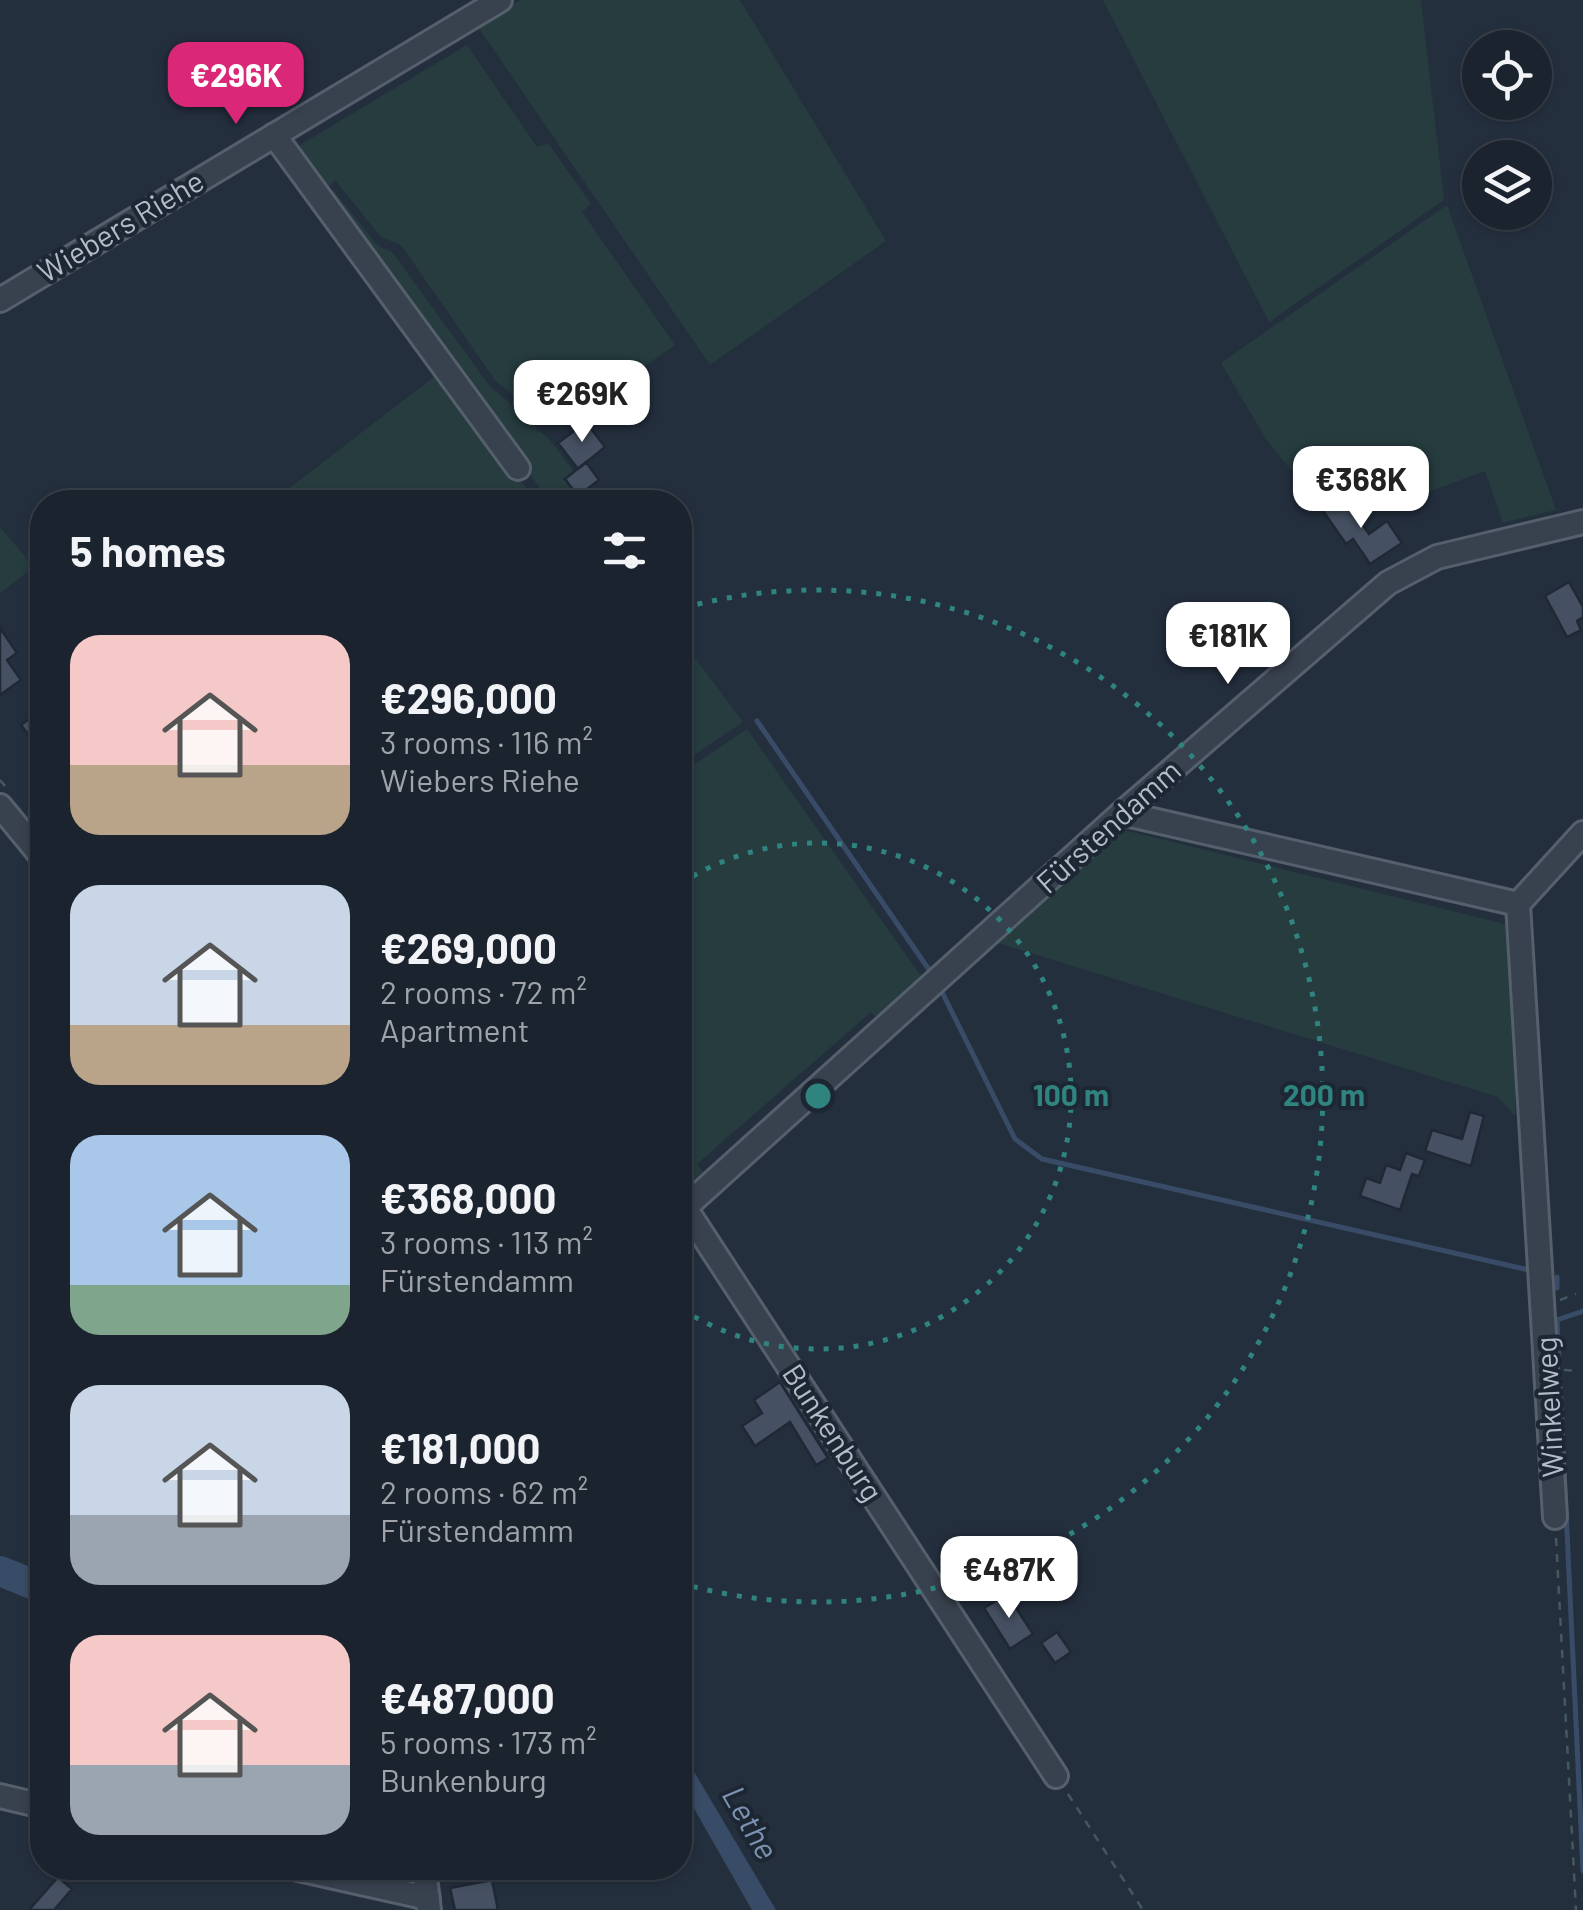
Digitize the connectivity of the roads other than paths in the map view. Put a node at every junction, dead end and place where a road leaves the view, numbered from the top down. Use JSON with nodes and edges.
{"nodes":[{"id":1,"x":500,"y":0,"type":"edge"},
{"id":2,"x":274,"y":136,"type":"junction"},
{"id":3,"x":0,"y":300,"type":"edge"},
{"id":4,"x":518,"y":468,"type":"dead end"},
{"id":5,"x":1583,"y":522,"type":"edge"},
{"id":6,"x":0,"y":806,"type":"edge"},
{"id":7,"x":1122,"y":813,"type":"junction"},
{"id":8,"x":1583,"y":833,"type":"edge"},
{"id":9,"x":30,"y":842,"type":"edge"},
{"id":10,"x":1518,"y":904,"type":"junction"},
{"id":11,"x":692,"y":1202,"type":"edge"},
{"id":12,"x":692,"y":1224,"type":"edge"},
{"id":13,"x":1555,"y":1516,"type":"road end"},
{"id":14,"x":1056,"y":1776,"type":"road end"},
{"id":15,"x":0,"y":1796,"type":"edge"},
{"id":16,"x":30,"y":1803,"type":"edge"},
{"id":17,"x":339,"y":1880,"type":"edge"},
{"id":18,"x":428,"y":1904,"type":"edge"}],
"edges":[{"from":1,"to":2,"type":"street","name":"Wiebers Riehe"},
{"from":2,"to":3,"type":"street","name":"Wiebers Riehe"},
{"from":2,"to":4,"type":"street"},
{"from":5,"to":7,"type":"street","name":"Fürstendamm"},
{"from":6,"to":9,"type":"street"},
{"from":7,"to":10,"type":"street"},
{"from":7,"to":11,"type":"street","name":"Fürstendamm"},
{"from":8,"to":10,"type":"street"},
{"from":10,"to":13,"type":"street","name":"Winkelweg"},
{"from":12,"to":14,"type":"street","name":"Bunkenburg"},
{"from":15,"to":16,"type":"street"},
{"from":17,"to":18,"type":"street"}]}
